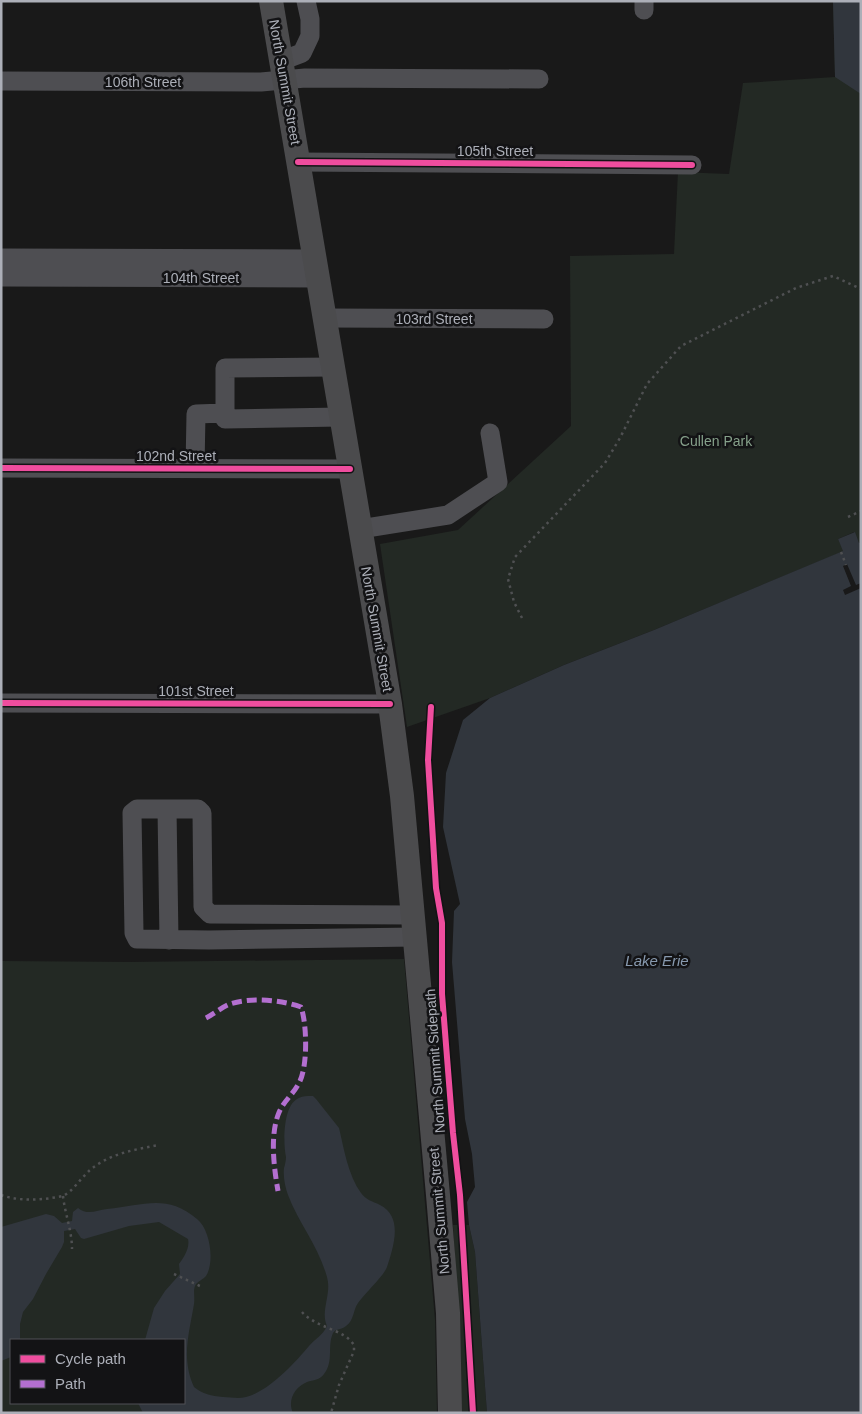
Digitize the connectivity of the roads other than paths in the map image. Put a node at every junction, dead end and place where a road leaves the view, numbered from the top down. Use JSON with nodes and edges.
{"nodes":[{"id":1,"x":271,"y":1,"type":"edge"},
{"id":2,"x":306,"y":1,"type":"edge"},
{"id":3,"x":283,"y":71,"type":"junction"},
{"id":4,"x":539,"y":79,"type":"dead end"},
{"id":5,"x":1,"y":81,"type":"edge"},
{"id":6,"x":298,"y":162,"type":"junction"},
{"id":7,"x":692,"y":165,"type":"dead end"},
{"id":8,"x":1,"y":258,"type":"edge"},
{"id":9,"x":85,"y":258,"type":"junction"},
{"id":10,"x":315,"y":269,"type":"junction"},
{"id":11,"x":1,"y":277,"type":"edge"},
{"id":12,"x":85,"y":277,"type":"junction"},
{"id":13,"x":324,"y":318,"type":"junction"},
{"id":14,"x":544,"y":319,"type":"dead end"},
{"id":15,"x":332,"y":367,"type":"junction"},
{"id":16,"x":225,"y":413,"type":"junction"},
{"id":17,"x":340,"y":417,"type":"junction"},
{"id":18,"x":490,"y":433,"type":"dead end"},
{"id":19,"x":1,"y":468,"type":"edge"},
{"id":20,"x":195,"y":468,"type":"junction"},
{"id":21,"x":350,"y":469,"type":"junction"},
{"id":22,"x":360,"y":529,"type":"junction"},
{"id":23,"x":1,"y":702,"type":"edge"},
{"id":24,"x":390,"y":704,"type":"junction"},
{"id":25,"x":167,"y":809,"type":"junction"},
{"id":26,"x":210,"y":914,"type":"junction"},
{"id":27,"x":414,"y":926,"type":"junction"},
{"id":28,"x":170,"y":940,"type":"junction"},
{"id":29,"x":209,"y":940,"type":"junction"},
{"id":30,"x":450,"y":1413,"type":"edge"}],
"edges":[{"from":1,"to":3,"type":"main road","name":"North Summit Street"},
{"from":2,"to":3,"type":"street"},
{"from":3,"to":4,"type":"street","name":"106th Street"},
{"from":3,"to":5,"type":"street","name":"106th Street"},
{"from":3,"to":6,"type":"main road","name":"North Summit Street"},
{"from":6,"to":7,"type":"street","name":"105th Street"},
{"from":6,"to":10,"type":"main road","name":"North Summit Street"},
{"from":8,"to":9,"type":"street","name":"104th Street"},
{"from":9,"to":10,"type":"street","name":"104th Street"},
{"from":9,"to":12,"type":"street"},
{"from":10,"to":12,"type":"street","name":"104th Street"},
{"from":10,"to":13,"type":"main road","name":"North Summit Street"},
{"from":11,"to":12,"type":"street","name":"104th Street"},
{"from":13,"to":14,"type":"street","name":"103rd Street"},
{"from":13,"to":15,"type":"main road","name":"North Summit Street"},
{"from":15,"to":16,"type":"street"},
{"from":15,"to":17,"type":"main road","name":"North Summit Street"},
{"from":16,"to":17,"type":"street"},
{"from":16,"to":20,"type":"street"},
{"from":17,"to":21,"type":"main road","name":"North Summit Street"},
{"from":18,"to":22,"type":"street"},
{"from":19,"to":20,"type":"street","name":"102nd Street"},
{"from":20,"to":21,"type":"street","name":"102nd Street"},
{"from":21,"to":22,"type":"main road","name":"North Summit Street"},
{"from":22,"to":24,"type":"main road","name":"North Summit Street"},
{"from":23,"to":24,"type":"street","name":"101st Street"},
{"from":24,"to":27,"type":"main road","name":"North Summit Street"},
{"from":25,"to":26,"type":"street"},
{"from":25,"to":28,"type":"street"},
{"from":25,"to":28,"type":"street"},
{"from":26,"to":27,"type":"street"},
{"from":26,"to":29,"type":"street"},
{"from":27,"to":29,"type":"street"},
{"from":27,"to":30,"type":"main road","name":"North Summit Street"},
{"from":28,"to":29,"type":"street"}]}
